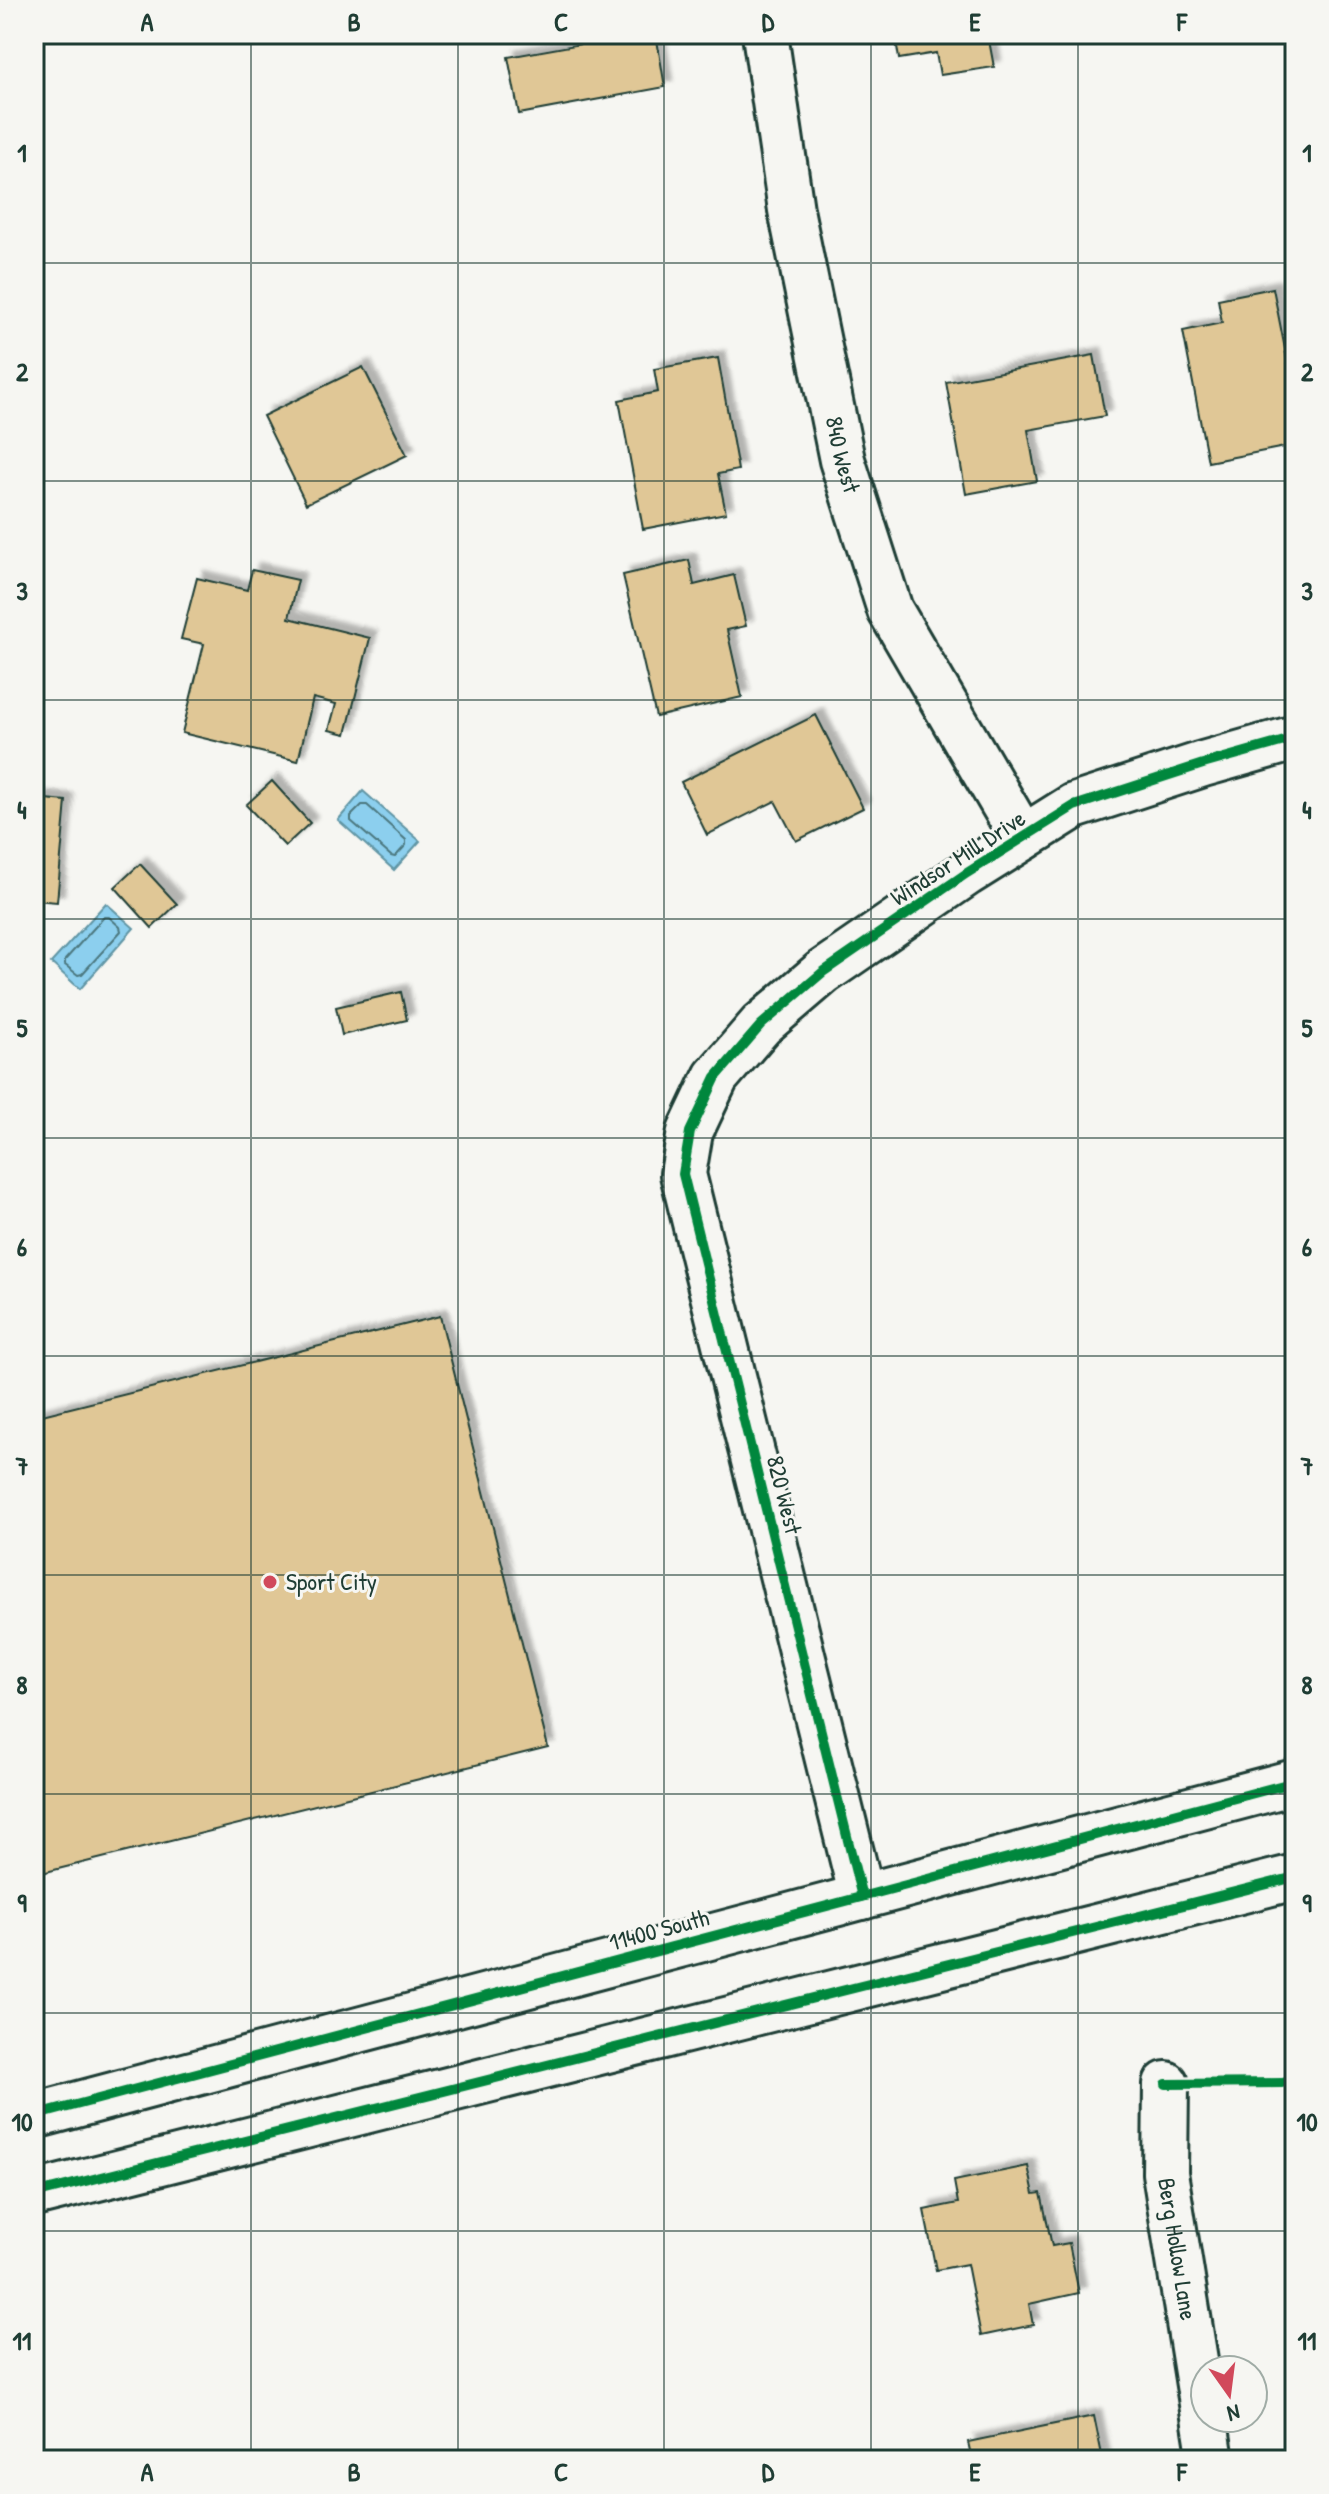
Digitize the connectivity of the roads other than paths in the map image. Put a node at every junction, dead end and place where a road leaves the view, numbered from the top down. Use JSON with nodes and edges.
{"nodes":[{"id":1,"x":765,"y":34,"type":"edge"},
{"id":2,"x":1295,"y":738,"type":"edge"},
{"id":3,"x":1023,"y":838,"type":"junction"},
{"id":4,"x":703,"y":1105,"type":"joint"},
{"id":5,"x":1295,"y":1782,"type":"edge"},
{"id":6,"x":1295,"y":1877,"type":"edge"},
{"id":7,"x":862,"y":1897,"type":"junction"},
{"id":8,"x":1166,"y":2084,"type":"dead end"},
{"id":9,"x":34,"y":2116,"type":"edge"},
{"id":10,"x":34,"y":2194,"type":"edge"},
{"id":11,"x":1211,"y":2460,"type":"edge"}],
"edges":[{"from":1,"to":3,"type":"street","name":"840 West"},
{"from":2,"to":3,"type":"street","name":"Windsor Mill Drive"},
{"from":3,"to":4,"type":"street","name":"Windsor Mill Drive"},
{"from":4,"to":7,"type":"street","name":"820 West"},
{"from":5,"to":7,"type":"street","name":"11400 South"},
{"from":6,"to":10,"type":"street"},
{"from":7,"to":9,"type":"street","name":"11400 South"},
{"from":8,"to":11,"type":"street","name":"Berg Hollow Lane"}]}
